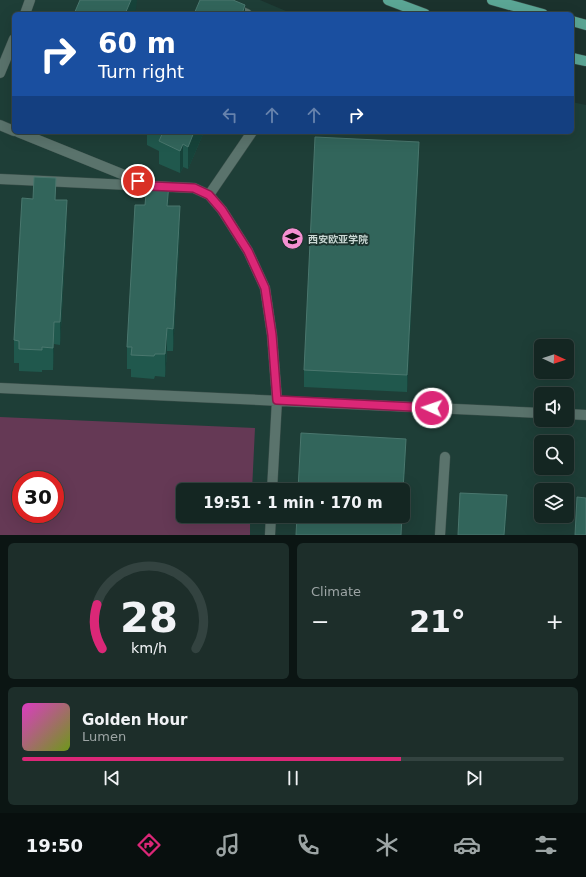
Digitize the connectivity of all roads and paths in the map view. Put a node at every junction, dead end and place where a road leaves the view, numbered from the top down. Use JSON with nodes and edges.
{"nodes":[{"id":1,"x":30,"y":0,"type":"edge"},
{"id":2,"x":216,"y":0,"type":"edge"},
{"id":3,"x":388,"y":0,"type":"edge"},
{"id":4,"x":492,"y":0,"type":"edge"},
{"id":5,"x":25,"y":12,"type":"edge"},
{"id":6,"x":243,"y":12,"type":"edge"},
{"id":7,"x":419,"y":12,"type":"edge"},
{"id":8,"x":536,"y":12,"type":"edge"},
{"id":9,"x":574,"y":22,"type":"edge"},
{"id":10,"x":586,"y":25,"type":"edge"},
{"id":11,"x":12,"y":44,"type":"edge"},
{"id":12,"x":574,"y":58,"type":"edge"},
{"id":13,"x":586,"y":61,"type":"edge"},
{"id":14,"x":0,"y":73,"type":"edge"},
{"id":15,"x":0,"y":125,"type":"edge"},
{"id":16,"x":12,"y":130,"type":"edge"},
{"id":17,"x":23,"y":134,"type":"edge"},
{"id":18,"x":251,"y":134,"type":"edge"},
{"id":19,"x":0,"y":179,"type":"edge"},
{"id":20,"x":151,"y":186,"type":"junction"},
{"id":21,"x":209,"y":195,"type":"junction"},
{"id":22,"x":0,"y":388,"type":"edge"},
{"id":23,"x":277,"y":400,"type":"junction"},
{"id":24,"x":534,"y":413,"type":"edge"},
{"id":25,"x":574,"y":414,"type":"edge"},
{"id":26,"x":586,"y":415,"type":"edge"},
{"id":27,"x":445,"y":457,"type":"dead end"},
{"id":28,"x":272,"y":483,"type":"edge"},
{"id":29,"x":271,"y":523,"type":"edge"},
{"id":30,"x":270,"y":535,"type":"edge"},
{"id":31,"x":440,"y":535,"type":"edge"}],
"edges":[{"from":1,"to":5,"type":"street"},
{"from":2,"to":6,"type":"street"},
{"from":3,"to":7,"type":"main road"},
{"from":4,"to":8,"type":"main road"},
{"from":9,"to":10,"type":"main road"},
{"from":11,"to":14,"type":"street"},
{"from":12,"to":13,"type":"main road"},
{"from":15,"to":16,"type":"street"},
{"from":17,"to":20,"type":"street"},
{"from":18,"to":21,"type":"street"},
{"from":19,"to":20,"type":"street"},
{"from":20,"to":21,"type":"street"},
{"from":21,"to":23,"type":"street"},
{"from":22,"to":23,"type":"street"},
{"from":23,"to":24,"type":"street"},
{"from":23,"to":28,"type":"street"},
{"from":25,"to":26,"type":"street"},
{"from":27,"to":31,"type":"street"},
{"from":29,"to":30,"type":"street"}]}
